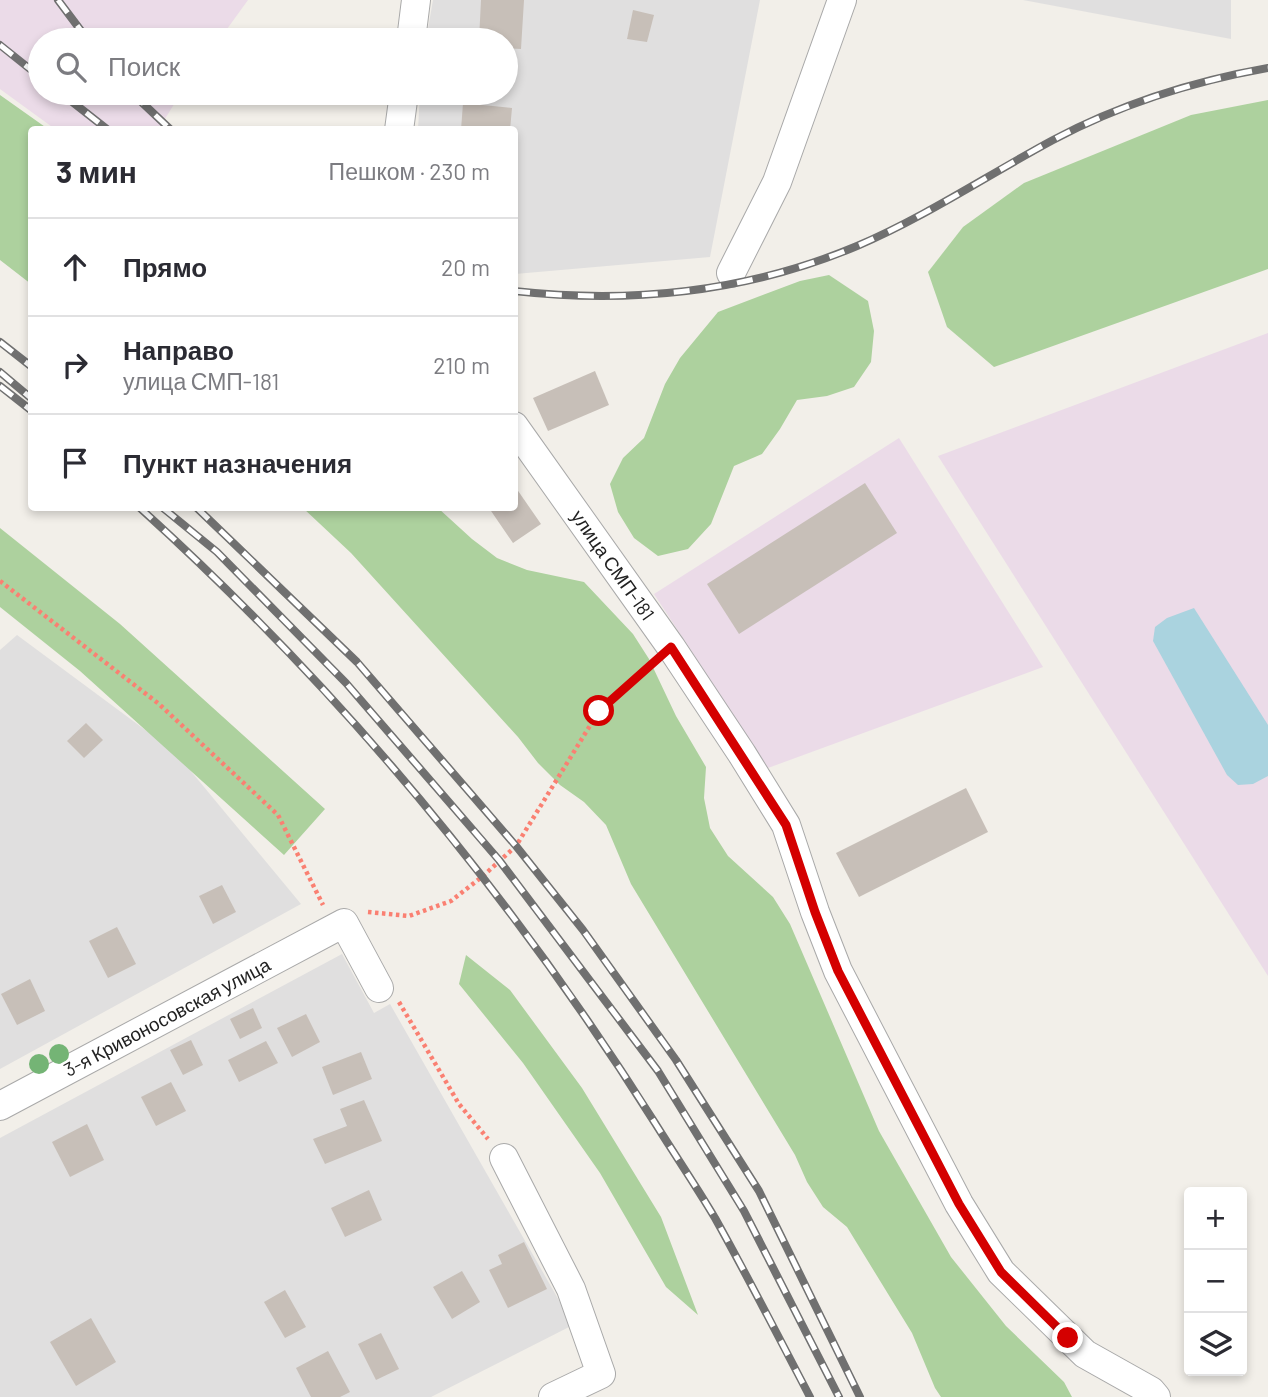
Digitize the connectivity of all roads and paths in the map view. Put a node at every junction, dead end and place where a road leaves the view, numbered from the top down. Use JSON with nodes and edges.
{"nodes":[{"id":1,"x":416,"y":0,"type":"edge"},
{"id":2,"x":842,"y":0,"type":"edge"},
{"id":3,"x":412,"y":28,"type":"edge"},
{"id":4,"x":402,"y":105,"type":"edge"},
{"id":5,"x":400,"y":126,"type":"edge"},
{"id":6,"x":731,"y":273,"type":"dead end"},
{"id":7,"x":518,"y":432,"type":"edge"},
{"id":8,"x":0,"y":581,"type":"edge"},
{"id":9,"x":671,"y":647,"type":"junction"},
{"id":10,"x":339,"y":925,"type":"junction"},
{"id":11,"x":379,"y":988,"type":"joint"},
{"id":12,"x":0,"y":1106,"type":"edge"},
{"id":13,"x":504,"y":1158,"type":"joint"},
{"id":14,"x":553,"y":1397,"type":"edge"},
{"id":15,"x":1156,"y":1397,"type":"edge"}],
"edges":[{"from":1,"to":3,"type":"street"},
{"from":2,"to":6,"type":"street"},
{"from":4,"to":5,"type":"street"},
{"from":7,"to":9,"type":"street","name":"улица СМП-181"},
{"from":8,"to":10,"type":"path"},
{"from":9,"to":10,"type":"path"},
{"from":9,"to":15,"type":"street","name":"улица СМП-181"},
{"from":10,"to":11,"type":"street"},
{"from":10,"to":12,"type":"street","name":"3-я Кривоносовская улица"},
{"from":11,"to":13,"type":"path"},
{"from":13,"to":14,"type":"street"}]}
